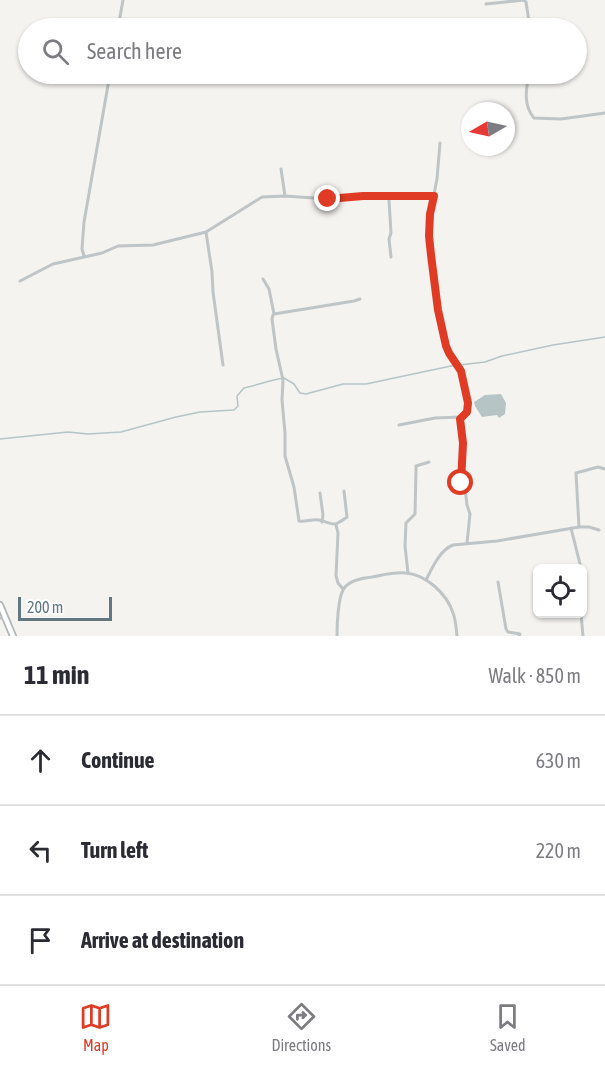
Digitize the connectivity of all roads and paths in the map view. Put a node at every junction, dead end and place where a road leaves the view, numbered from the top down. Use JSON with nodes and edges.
{"nodes":[{"id":1,"x":123,"y":0,"type":"edge"},
{"id":2,"x":486,"y":4,"type":"dead end"},
{"id":3,"x":120,"y":18,"type":"edge"},
{"id":4,"x":528,"y":18,"type":"edge"},
{"id":5,"x":108,"y":84,"type":"edge"},
{"id":6,"x":528,"y":84,"type":"edge"},
{"id":7,"x":605,"y":113,"type":"edge"},
{"id":8,"x":440,"y":143,"type":"dead end"},
{"id":9,"x":280,"y":169,"type":"dead end"},
{"id":10,"x":285,"y":196,"type":"junction"},
{"id":11,"x":390,"y":196,"type":"junction"},
{"id":12,"x":434,"y":196,"type":"junction"},
{"id":13,"x":206,"y":232,"type":"junction"},
{"id":14,"x":84,"y":256,"type":"junction"},
{"id":15,"x":391,"y":257,"type":"dead end"},
{"id":16,"x":263,"y":279,"type":"dead end"},
{"id":17,"x":20,"y":281,"type":"dead end"},
{"id":18,"x":360,"y":299,"type":"dead end"},
{"id":19,"x":274,"y":314,"type":"junction"},
{"id":20,"x":223,"y":365,"type":"dead end"},
{"id":21,"x":461,"y":417,"type":"junction"},
{"id":22,"x":399,"y":425,"type":"dead end"},
{"id":23,"x":429,"y":462,"type":"dead end"},
{"id":24,"x":605,"y":469,"type":"edge"},
{"id":25,"x":344,"y":491,"type":"dead end"},
{"id":26,"x":320,"y":493,"type":"dead end"},
{"id":27,"x":322,"y":522,"type":"junction"},
{"id":28,"x":336,"y":525,"type":"junction"},
{"id":29,"x":579,"y":527,"type":"junction"},
{"id":30,"x":571,"y":528,"type":"junction"},
{"id":31,"x":599,"y":530,"type":"dead end"},
{"id":32,"x":467,"y":543,"type":"junction"},
{"id":33,"x":580,"y":564,"type":"edge"},
{"id":34,"x":408,"y":573,"type":"junction"},
{"id":35,"x":426,"y":580,"type":"junction"},
{"id":36,"x":498,"y":582,"type":"dead end"},
{"id":37,"x":343,"y":589,"type":"junction"},
{"id":38,"x":0,"y":605,"type":"edge"},
{"id":39,"x":0,"y":611,"type":"edge"},
{"id":40,"x":1,"y":618,"type":"edge"},
{"id":41,"x":581,"y":618,"type":"edge"},
{"id":42,"x":12,"y":636,"type":"edge"},
{"id":43,"x":337,"y":636,"type":"edge"},
{"id":44,"x":457,"y":636,"type":"edge"},
{"id":45,"x":519,"y":636,"type":"edge"},
{"id":46,"x":583,"y":636,"type":"edge"}],
"edges":[{"from":1,"to":3,"type":"street"},
{"from":2,"to":4,"type":"street"},
{"from":5,"to":14,"type":"street"},
{"from":6,"to":7,"type":"street"},
{"from":8,"to":12,"type":"street"},
{"from":9,"to":10,"type":"street"},
{"from":10,"to":11,"type":"street"},
{"from":10,"to":13,"type":"street"},
{"from":11,"to":12,"type":"street"},
{"from":11,"to":15,"type":"street"},
{"from":12,"to":21,"type":"street"},
{"from":13,"to":14,"type":"street"},
{"from":13,"to":20,"type":"street"},
{"from":14,"to":17,"type":"street"},
{"from":16,"to":19,"type":"street"},
{"from":18,"to":19,"type":"street"},
{"from":19,"to":27,"type":"street"},
{"from":21,"to":22,"type":"street"},
{"from":21,"to":32,"type":"street"},
{"from":23,"to":34,"type":"street"},
{"from":24,"to":29,"type":"street"},
{"from":25,"to":28,"type":"street"},
{"from":26,"to":27,"type":"street"},
{"from":27,"to":28,"type":"street"},
{"from":28,"to":37,"type":"street"},
{"from":29,"to":30,"type":"street"},
{"from":29,"to":31,"type":"street"},
{"from":30,"to":32,"type":"street"},
{"from":30,"to":33,"type":"street"},
{"from":32,"to":35,"type":"street"},
{"from":34,"to":35,"type":"street"},
{"from":34,"to":37,"type":"street"},
{"from":35,"to":44,"type":"street"},
{"from":36,"to":45,"type":"street"},
{"from":37,"to":43,"type":"street"},
{"from":38,"to":42,"type":"main road"},
{"from":39,"to":40,"type":"main road"},
{"from":40,"to":42,"type":"main road"},
{"from":41,"to":46,"type":"street"}]}
